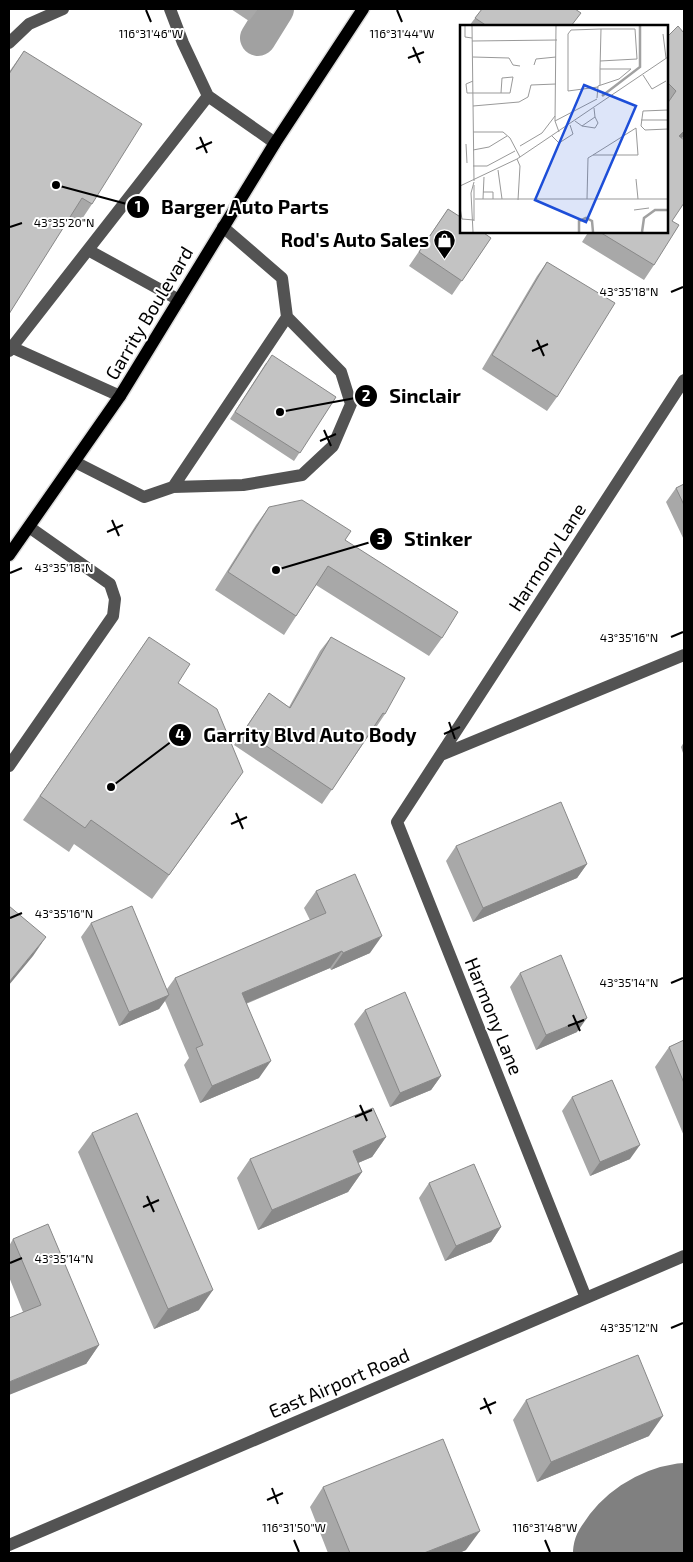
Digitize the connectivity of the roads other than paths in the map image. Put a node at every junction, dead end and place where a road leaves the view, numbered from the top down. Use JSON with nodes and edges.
{"nodes":[{"id":1,"x":63,"y":9,"type":"edge"},
{"id":2,"x":170,"y":9,"type":"edge"},
{"id":3,"x":363,"y":9,"type":"edge"},
{"id":4,"x":9,"y":43,"type":"edge"},
{"id":5,"x":208,"y":96,"type":"junction"},
{"id":6,"x":275,"y":143,"type":"junction"},
{"id":7,"x":224,"y":227,"type":"junction"},
{"id":8,"x":88,"y":250,"type":"junction"},
{"id":9,"x":179,"y":300,"type":"junction"},
{"id":10,"x":287,"y":317,"type":"junction"},
{"id":11,"x":10,"y":349,"type":"edge"},
{"id":12,"x":684,"y":380,"type":"edge"},
{"id":13,"x":120,"y":396,"type":"junction"},
{"id":14,"x":75,"y":462,"type":"junction"},
{"id":15,"x":174,"y":487,"type":"junction"},
{"id":16,"x":29,"y":526,"type":"junction"},
{"id":17,"x":9,"y":555,"type":"edge"},
{"id":18,"x":684,"y":655,"type":"edge"},
{"id":19,"x":442,"y":755,"type":"junction"},
{"id":20,"x":9,"y":766,"type":"edge"},
{"id":21,"x":684,"y":1256,"type":"edge"},
{"id":22,"x":586,"y":1298,"type":"junction"},
{"id":23,"x":9,"y":1545,"type":"edge"}],
"edges":[{"from":1,"to":4,"type":"street"},
{"from":2,"to":5,"type":"street"},
{"from":3,"to":6,"type":"main road","name":"Garrity Boulevard"},
{"from":5,"to":6,"type":"street"},
{"from":5,"to":8,"type":"street"},
{"from":6,"to":7,"type":"main road","name":"Garrity Boulevard"},
{"from":7,"to":9,"type":"main road","name":"Garrity Boulevard"},
{"from":7,"to":10,"type":"street"},
{"from":8,"to":9,"type":"street"},
{"from":8,"to":11,"type":"street"},
{"from":9,"to":13,"type":"main road","name":"Garrity Boulevard"},
{"from":10,"to":15,"type":"street"},
{"from":10,"to":15,"type":"street"},
{"from":11,"to":13,"type":"street"},
{"from":12,"to":19,"type":"street","name":"Harmony Lane"},
{"from":13,"to":14,"type":"main road","name":"Garrity Boulevard"},
{"from":14,"to":15,"type":"street"},
{"from":14,"to":16,"type":"main road","name":"Garrity Boulevard"},
{"from":16,"to":17,"type":"main road","name":"Garrity Boulevard"},
{"from":16,"to":20,"type":"street"},
{"from":18,"to":19,"type":"street"},
{"from":19,"to":22,"type":"street","name":"Harmony Lane"},
{"from":21,"to":22,"type":"street","name":"East Airport Road"},
{"from":22,"to":23,"type":"street","name":"East Airport Road"}]}
